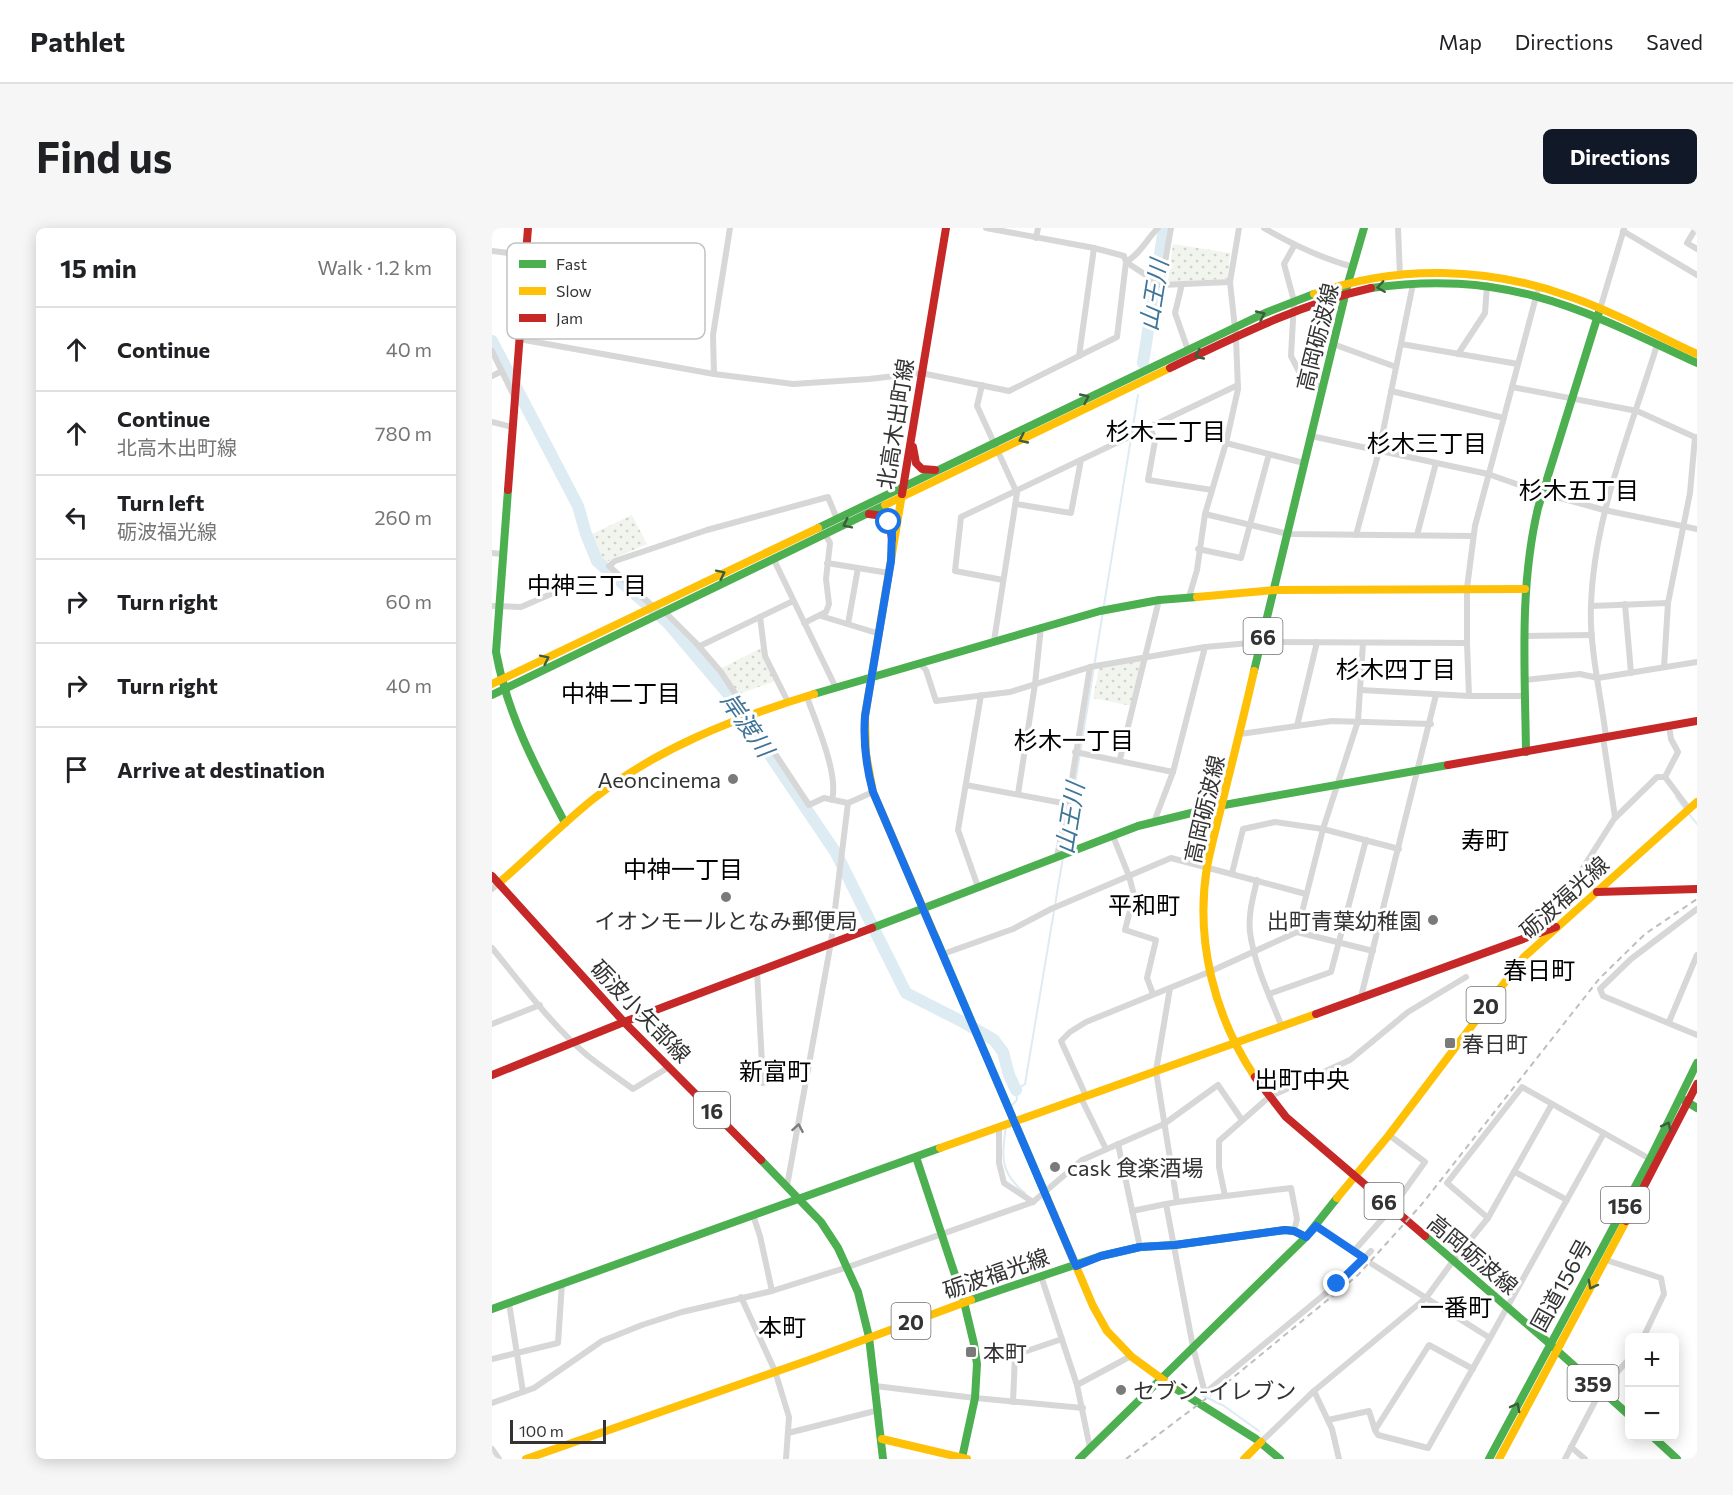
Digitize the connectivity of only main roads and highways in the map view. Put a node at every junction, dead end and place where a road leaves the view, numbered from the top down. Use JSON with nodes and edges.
{"nodes":[{"id":1,"x":528,"y":228,"type":"edge"},
{"id":2,"x":946,"y":228,"type":"edge"},
{"id":3,"x":1364,"y":228,"type":"edge"},
{"id":4,"x":527,"y":243,"type":"edge"},
{"id":5,"x":1348,"y":283,"type":"junction"},
{"id":6,"x":1537,"y":291,"type":"junction"},
{"id":7,"x":1345,"y":294,"type":"junction"},
{"id":8,"x":1598,"y":313,"type":"junction"},
{"id":9,"x":519,"y":339,"type":"edge"},
{"id":10,"x":1697,"y":354,"type":"edge"},
{"id":11,"x":1697,"y":363,"type":"edge"},
{"id":12,"x":914,"y":423,"type":"junction"},
{"id":13,"x":995,"y":447,"type":"junction"},
{"id":14,"x":939,"y":469,"type":"junction"},
{"id":15,"x":903,"y":487,"type":"junction"},
{"id":16,"x":902,"y":497,"type":"junction"},
{"id":17,"x":867,"y":514,"type":"junction"},
{"id":18,"x":891,"y":561,"type":"junction"},
{"id":19,"x":1525,"y":589,"type":"junction"},
{"id":20,"x":1275,"y":590,"type":"junction"},
{"id":21,"x":495,"y":606,"type":"edge"},
{"id":22,"x":872,"y":678,"type":"junction"},
{"id":23,"x":502,"y":679,"type":"junction"},
{"id":24,"x":492,"y":684,"type":"edge"},
{"id":25,"x":503,"y":689,"type":"junction"},
{"id":26,"x":492,"y":695,"type":"edge"},
{"id":27,"x":1697,"y":721,"type":"edge"},
{"id":28,"x":1526,"y":752,"type":"junction"},
{"id":29,"x":1697,"y":802,"type":"edge"},
{"id":30,"x":1224,"y":805,"type":"junction"},
{"id":31,"x":565,"y":823,"type":"junction"},
{"id":32,"x":492,"y":876,"type":"edge"},
{"id":33,"x":495,"y":886,"type":"edge"},
{"id":34,"x":1697,"y":888,"type":"edge"},
{"id":35,"x":1597,"y":892,"type":"junction"},
{"id":36,"x":923,"y":909,"type":"junction"},
{"id":37,"x":1558,"y":926,"type":"junction"},
{"id":38,"x":624,"y":1022,"type":"junction"},
{"id":39,"x":1235,"y":1044,"type":"junction"},
{"id":40,"x":1697,"y":1063,"type":"edge"},
{"id":41,"x":492,"y":1075,"type":"edge"},
{"id":42,"x":1697,"y":1084,"type":"edge"},
{"id":43,"x":1684,"y":1101,"type":"junction"},
{"id":44,"x":1697,"y":1108,"type":"edge"},
{"id":45,"x":1012,"y":1122,"type":"junction"},
{"id":46,"x":916,"y":1157,"type":"junction"},
{"id":47,"x":1355,"y":1177,"type":"junction"},
{"id":48,"x":800,"y":1199,"type":"junction"},
{"id":49,"x":1306,"y":1237,"type":"junction"},
{"id":50,"x":1076,"y":1266,"type":"junction"},
{"id":51,"x":964,"y":1302,"type":"junction"},
{"id":52,"x":492,"y":1308,"type":"edge"},
{"id":53,"x":869,"y":1337,"type":"junction"},
{"id":54,"x":1553,"y":1347,"type":"junction"},
{"id":55,"x":1161,"y":1379,"type":"junction"},
{"id":56,"x":1625,"y":1412,"type":"edge"},
{"id":57,"x":882,"y":1439,"type":"junction"},
{"id":58,"x":1657,"y":1441,"type":"edge"},
{"id":59,"x":1261,"y":1442,"type":"junction"},
{"id":60,"x":965,"y":1458,"type":"edge"},
{"id":61,"x":526,"y":1459,"type":"edge"},
{"id":62,"x":883,"y":1459,"type":"edge"},
{"id":63,"x":1079,"y":1459,"type":"edge"},
{"id":64,"x":1244,"y":1459,"type":"edge"},
{"id":65,"x":1280,"y":1459,"type":"edge"},
{"id":66,"x":1489,"y":1459,"type":"edge"},
{"id":67,"x":1499,"y":1459,"type":"edge"},
{"id":68,"x":1677,"y":1459,"type":"edge"}],
"edges":[{"from":1,"to":4,"type":"main road"},
{"from":2,"to":12,"type":"main road","name":"北高木出町線"},
{"from":3,"to":5,"type":"main road","name":"高岡砺波線","number":"66"},
{"from":5,"to":6,"type":"main road"},
{"from":5,"to":7,"type":"main road","name":"高岡砺波線","number":"66"},
{"from":13,"to":5,"type":"main road","one_way":true},
{"from":6,"to":7,"type":"main road","one_way":true},
{"from":6,"to":8,"type":"main road"},
{"from":7,"to":13,"type":"main road","one_way":true},
{"from":7,"to":20,"type":"main road","name":"高岡砺波線","number":"66"},
{"from":8,"to":10,"type":"main road"},
{"from":8,"to":11,"type":"main road"},
{"from":8,"to":19,"type":"main road"},
{"from":9,"to":21,"type":"main road"},
{"from":12,"to":14,"type":"main road"},
{"from":12,"to":15,"type":"main road","name":"北高木出町線"},
{"from":13,"to":14,"type":"main road"},
{"from":13,"to":16,"type":"main road"},
{"from":14,"to":15,"type":"main road"},
{"from":15,"to":16,"type":"main road","name":"北高木出町線"},
{"from":23,"to":15,"type":"main road","one_way":true},
{"from":16,"to":17,"type":"main road"},
{"from":16,"to":18,"type":"main road","name":"北高木出町線"},
{"from":17,"to":18,"type":"main road"},
{"from":17,"to":25,"type":"main road","one_way":true},
{"from":18,"to":22,"type":"main road","name":"北高木出町線"},
{"from":19,"to":20,"type":"main road"},
{"from":19,"to":28,"type":"main road"},
{"from":20,"to":22,"type":"main road"},
{"from":20,"to":30,"type":"main road","name":"高岡砺波線","number":"66"},
{"from":21,"to":23,"type":"main road"},
{"from":22,"to":31,"type":"main road"},
{"from":22,"to":36,"type":"main road","name":"北高木出町線"},
{"from":23,"to":24,"type":"main road"},
{"from":23,"to":25,"type":"main road"},
{"from":25,"to":26,"type":"main road"},
{"from":25,"to":31,"type":"main road"},
{"from":27,"to":28,"type":"main road"},
{"from":28,"to":30,"type":"main road"},
{"from":29,"to":35,"type":"main road","name":"砺波福光線","number":"20"},
{"from":30,"to":36,"type":"main road"},
{"from":30,"to":39,"type":"main road","name":"高岡砺波線","number":"66"},
{"from":31,"to":33,"type":"main road"},
{"from":32,"to":33,"type":"main road","name":"砺波小矢部線","number":"16"},
{"from":33,"to":38,"type":"main road","name":"砺波小矢部線","number":"16"},
{"from":34,"to":35,"type":"main road"},
{"from":35,"to":37,"type":"main road","name":"砺波福光線","number":"20"},
{"from":36,"to":38,"type":"main road"},
{"from":36,"to":45,"type":"main road","name":"北高木出町線"},
{"from":37,"to":39,"type":"main road"},
{"from":37,"to":47,"type":"main road","name":"砺波福光線","number":"20"},
{"from":38,"to":41,"type":"main road"},
{"from":38,"to":48,"type":"main road","name":"砺波小矢部線","number":"16"},
{"from":39,"to":45,"type":"main road"},
{"from":39,"to":47,"type":"main road","name":"高岡砺波線","number":"66"},
{"from":40,"to":43,"type":"main road","name":"国道156号","number":"156"},
{"from":42,"to":43,"type":"main road","name":"国道156号","number":"156"},
{"from":43,"to":44,"type":"main road"},
{"from":54,"to":43,"type":"main road","name":"国道156号","number":"156","one_way":true},
{"from":43,"to":54,"type":"main road","name":"国道156号","number":"156","one_way":true},
{"from":45,"to":46,"type":"main road"},
{"from":45,"to":50,"type":"main road","name":"北高木出町線"},
{"from":46,"to":48,"type":"main road"},
{"from":46,"to":51,"type":"main road"},
{"from":47,"to":49,"type":"main road","name":"砺波福光線","number":"20"},
{"from":47,"to":54,"type":"main road","name":"高岡砺波線","number":"66"},
{"from":48,"to":52,"type":"main road"},
{"from":48,"to":53,"type":"main road","name":"砺波小矢部線","number":"16"},
{"from":49,"to":50,"type":"main road","name":"砺波福光線","number":"20"},
{"from":49,"to":55,"type":"main road","name":"砺波福光線"},
{"from":50,"to":51,"type":"main road","name":"砺波福光線","number":"20"},
{"from":50,"to":55,"type":"main road","name":"北高木出町線"},
{"from":51,"to":53,"type":"main road","name":"砺波福光線","number":"20"},
{"from":51,"to":60,"type":"main road"},
{"from":53,"to":57,"type":"main road","name":"砺波小矢部線","number":"16"},
{"from":53,"to":61,"type":"main road","name":"砺波福光線","number":"20"},
{"from":54,"to":56,"type":"main road","number":"359"},
{"from":66,"to":54,"type":"main road","name":"国道156号","number":"156","one_way":true},
{"from":54,"to":67,"type":"main road","name":"国道156号","number":"156"},
{"from":55,"to":59,"type":"main road","name":"北高木出町線"},
{"from":55,"to":63,"type":"main road","name":"砺波福光線"},
{"from":57,"to":60,"type":"main road"},
{"from":57,"to":62,"type":"main road","name":"砺波小矢部線","number":"16"},
{"from":58,"to":68,"type":"main road"},
{"from":59,"to":64,"type":"main road"},
{"from":59,"to":65,"type":"main road","name":"北高木出町線"}]}
